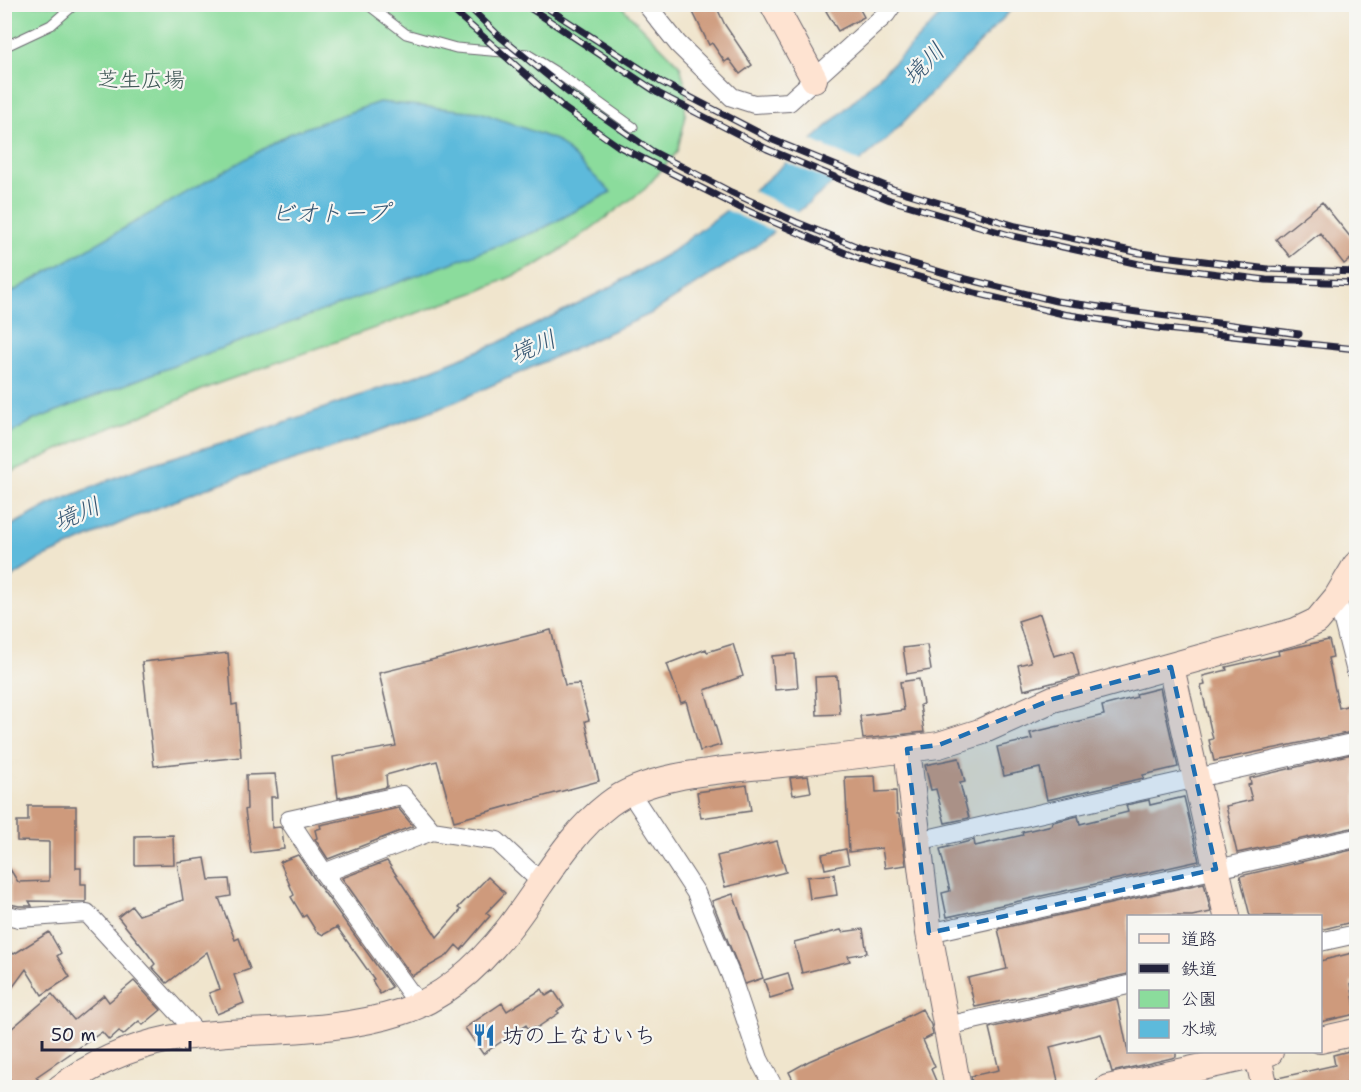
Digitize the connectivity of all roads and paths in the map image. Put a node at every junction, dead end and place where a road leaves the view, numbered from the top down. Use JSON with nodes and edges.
{"nodes":[{"id":1,"x":75,"y":4,"type":"edge"},
{"id":2,"x":367,"y":4,"type":"edge"},
{"id":3,"x":646,"y":4,"type":"edge"},
{"id":4,"x":773,"y":4,"type":"edge"},
{"id":5,"x":893,"y":4,"type":"edge"},
{"id":6,"x":4,"y":47,"type":"edge"},
{"id":7,"x":814,"y":79,"type":"junction"},
{"id":8,"x":633,"y":127,"type":"dead end"},
{"id":9,"x":1356,"y":565,"type":"edge"},
{"id":10,"x":1337,"y":597,"type":"junction"},
{"id":11,"x":1171,"y":667,"type":"junction"},
{"id":12,"x":1356,"y":672,"type":"edge"},
{"id":13,"x":1356,"y":742,"type":"edge"},
{"id":14,"x":907,"y":749,"type":"junction"},
{"id":15,"x":1196,"y":778,"type":"junction"},
{"id":16,"x":630,"y":792,"type":"junction"},
{"id":17,"x":432,"y":831,"type":"junction"},
{"id":18,"x":1356,"y":838,"type":"edge"},
{"id":19,"x":918,"y":841,"type":"junction"},
{"id":20,"x":1216,"y":869,"type":"junction"},
{"id":21,"x":324,"y":873,"type":"junction"},
{"id":22,"x":541,"y":882,"type":"junction"},
{"id":23,"x":4,"y":914,"type":"edge"},
{"id":24,"x":1227,"y":915,"type":"edge"},
{"id":25,"x":929,"y":933,"type":"junction"},
{"id":26,"x":1356,"y":934,"type":"edge"},
{"id":27,"x":1322,"y":942,"type":"edge"},
{"id":28,"x":1127,"y":985,"type":"edge"},
{"id":29,"x":419,"y":1005,"type":"junction"},
{"id":30,"x":947,"y":1026,"type":"junction"},
{"id":31,"x":1356,"y":1032,"type":"edge"},
{"id":32,"x":199,"y":1035,"type":"junction"},
{"id":33,"x":1322,"y":1040,"type":"edge"},
{"id":34,"x":1257,"y":1053,"type":"edge"},
{"id":35,"x":1261,"y":1053,"type":"edge"},
{"id":36,"x":60,"y":1088,"type":"edge"},
{"id":37,"x":774,"y":1088,"type":"edge"},
{"id":38,"x":958,"y":1088,"type":"edge"},
{"id":39,"x":1108,"y":1088,"type":"edge"},
{"id":40,"x":1265,"y":1088,"type":"edge"}],
"edges":[{"from":1,"to":6,"type":"lane"},
{"from":2,"to":8,"type":"lane"},
{"from":3,"to":7,"type":"street"},
{"from":4,"to":7,"type":"street"},
{"from":5,"to":7,"type":"street"},
{"from":9,"to":10,"type":"street"},
{"from":10,"to":11,"type":"street"},
{"from":10,"to":12,"type":"street"},
{"from":11,"to":14,"type":"street"},
{"from":11,"to":15,"type":"street"},
{"from":13,"to":15,"type":"street"},
{"from":14,"to":16,"type":"street"},
{"from":14,"to":19,"type":"street"},
{"from":15,"to":19,"type":"street"},
{"from":15,"to":20,"type":"street"},
{"from":16,"to":22,"type":"street"},
{"from":16,"to":37,"type":"street"},
{"from":17,"to":21,"type":"street"},
{"from":17,"to":21,"type":"street"},
{"from":17,"to":22,"type":"street"},
{"from":18,"to":20,"type":"street"},
{"from":19,"to":25,"type":"street"},
{"from":20,"to":24,"type":"street"},
{"from":20,"to":25,"type":"street"},
{"from":21,"to":29,"type":"street"},
{"from":22,"to":29,"type":"street"},
{"from":23,"to":32,"type":"street"},
{"from":25,"to":30,"type":"street"},
{"from":26,"to":27,"type":"street"},
{"from":28,"to":30,"type":"street"},
{"from":29,"to":32,"type":"street"},
{"from":30,"to":38,"type":"street"},
{"from":31,"to":33,"type":"street"},
{"from":32,"to":36,"type":"street"},
{"from":34,"to":39,"type":"street"},
{"from":35,"to":40,"type":"street"}]}
